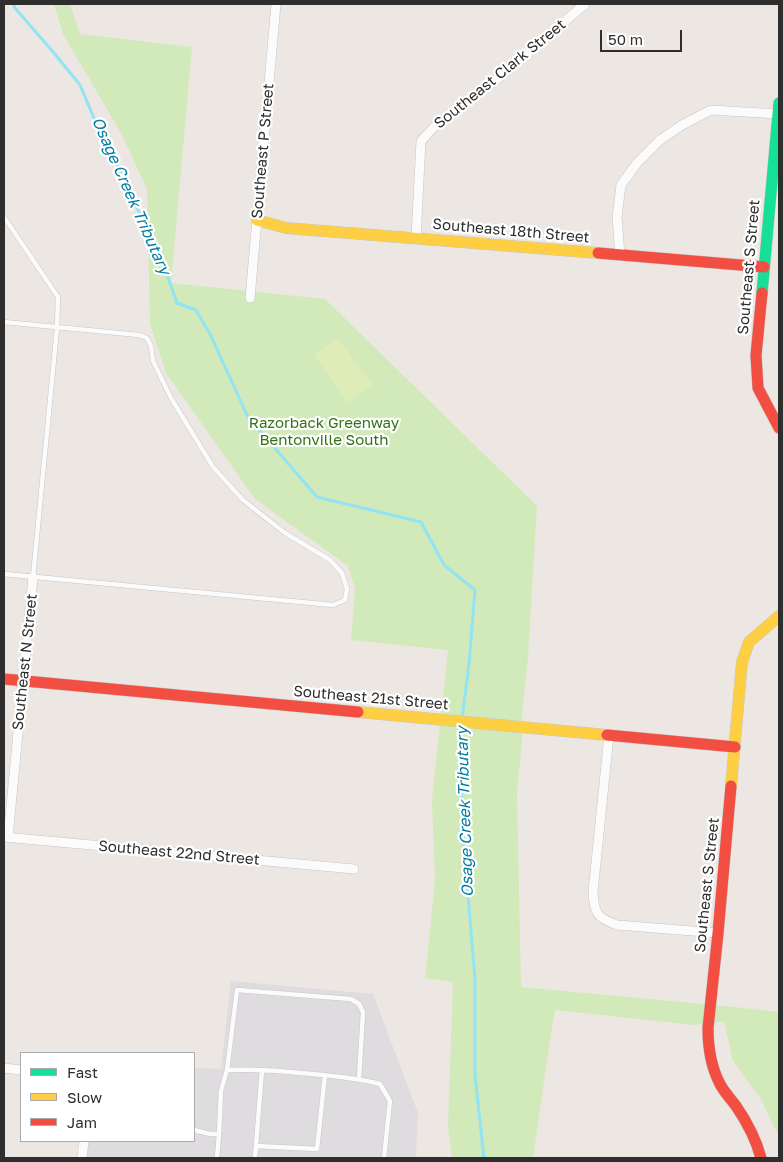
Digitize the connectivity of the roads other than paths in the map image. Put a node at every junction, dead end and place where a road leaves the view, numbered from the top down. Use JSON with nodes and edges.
{"nodes":[{"id":1,"x":276,"y":4,"type":"edge"},
{"id":2,"x":585,"y":4,"type":"edge"},
{"id":3,"x":779,"y":110,"type":"edge"},
{"id":4,"x":4,"y":217,"type":"edge"},
{"id":5,"x":257,"y":220,"type":"junction"},
{"id":6,"x":416,"y":238,"type":"junction"},
{"id":7,"x":620,"y":256,"type":"junction"},
{"id":8,"x":764,"y":267,"type":"junction"},
{"id":9,"x":250,"y":298,"type":"dead end"},
{"id":10,"x":4,"y":322,"type":"edge"},
{"id":11,"x":57,"y":328,"type":"junction"},
{"id":12,"x":779,"y":428,"type":"edge"},
{"id":13,"x":4,"y":574,"type":"edge"},
{"id":14,"x":33,"y":577,"type":"junction"},
{"id":15,"x":779,"y":616,"type":"edge"},
{"id":16,"x":4,"y":680,"type":"edge"},
{"id":17,"x":23,"y":681,"type":"junction"},
{"id":18,"x":609,"y":735,"type":"junction"},
{"id":19,"x":735,"y":747,"type":"junction"},
{"id":20,"x":6,"y":837,"type":"edge"},
{"id":21,"x":354,"y":869,"type":"dead end"},
{"id":22,"x":718,"y":933,"type":"junction"},
{"id":23,"x":4,"y":1068,"type":"edge"},
{"id":24,"x":20,"y":1070,"type":"edge"},
{"id":25,"x":228,"y":1070,"type":"junction"},
{"id":26,"x":262,"y":1070,"type":"junction"},
{"id":27,"x":325,"y":1075,"type":"junction"},
{"id":28,"x":359,"y":1079,"type":"junction"},
{"id":29,"x":195,"y":1130,"type":"edge"},
{"id":30,"x":219,"y":1134,"type":"junction"},
{"id":31,"x":84,"y":1142,"type":"edge"},
{"id":32,"x":256,"y":1146,"type":"junction"},
{"id":33,"x":82,"y":1158,"type":"edge"},
{"id":34,"x":217,"y":1158,"type":"edge"},
{"id":35,"x":255,"y":1158,"type":"edge"},
{"id":36,"x":384,"y":1158,"type":"edge"},
{"id":37,"x":761,"y":1158,"type":"edge"}],
"edges":[{"from":1,"to":5,"type":"street","name":"Southeast P Street"},
{"from":2,"to":6,"type":"street","name":"Southeast Clark Street"},
{"from":3,"to":7,"type":"street"},
{"from":3,"to":8,"type":"street","name":"Southeast S Street"},
{"from":4,"to":11,"type":"lane"},
{"from":5,"to":6,"type":"street","name":"Southeast 18th Street"},
{"from":5,"to":9,"type":"street","name":"Southeast P Street"},
{"from":6,"to":7,"type":"street","name":"Southeast 18th Street"},
{"from":7,"to":8,"type":"street","name":"Southeast 18th Street"},
{"from":8,"to":12,"type":"street","name":"Southeast S Street"},
{"from":10,"to":11,"type":"lane"},
{"from":11,"to":14,"type":"lane"},
{"from":11,"to":14,"type":"lane"},
{"from":13,"to":14,"type":"lane"},
{"from":14,"to":17,"type":"street","name":"Southeast N Street"},
{"from":15,"to":19,"type":"street","name":"Southeast S Street"},
{"from":16,"to":17,"type":"street","name":"Southeast 21st Street"},
{"from":17,"to":18,"type":"street","name":"Southeast 21st Street"},
{"from":17,"to":20,"type":"street","name":"Southeast N Street"},
{"from":18,"to":19,"type":"street","name":"Southeast 21st Street"},
{"from":18,"to":22,"type":"street"},
{"from":19,"to":22,"type":"street","name":"Southeast S Street"},
{"from":20,"to":21,"type":"street","name":"Southeast 22nd Street"},
{"from":22,"to":37,"type":"street","name":"Southeast S Street"},
{"from":23,"to":24,"type":"street"},
{"from":25,"to":26,"type":"lane"},
{"from":25,"to":28,"type":"lane"},
{"from":25,"to":30,"type":"lane"},
{"from":26,"to":27,"type":"lane"},
{"from":26,"to":32,"type":"lane"},
{"from":27,"to":28,"type":"lane"},
{"from":27,"to":32,"type":"lane"},
{"from":28,"to":36,"type":"lane"},
{"from":29,"to":30,"type":"lane"},
{"from":30,"to":34,"type":"lane"},
{"from":31,"to":33,"type":"street"},
{"from":32,"to":35,"type":"lane"}]}
